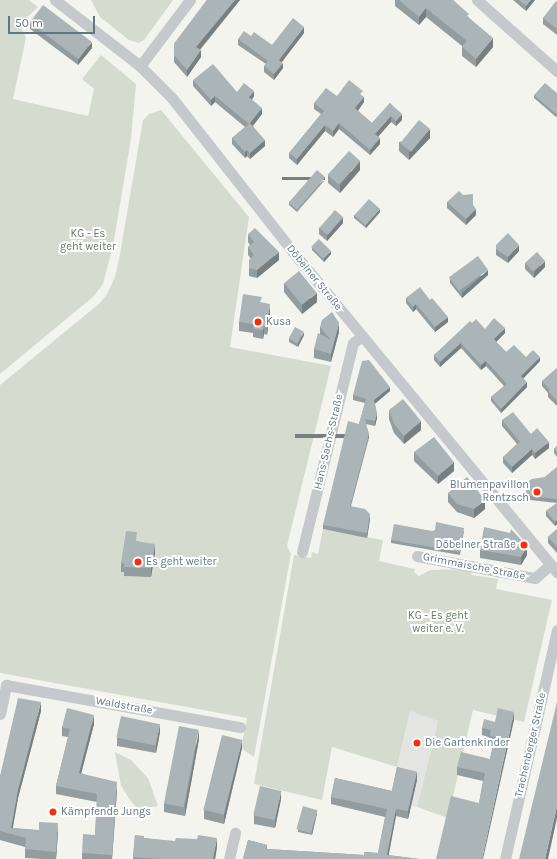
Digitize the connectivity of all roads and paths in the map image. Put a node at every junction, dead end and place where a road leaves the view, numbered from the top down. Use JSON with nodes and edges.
{"nodes":[{"id":1,"x":55,"y":0,"type":"edge"},
{"id":2,"x":190,"y":0,"type":"edge"},
{"id":3,"x":477,"y":0,"type":"edge"},
{"id":4,"x":68,"y":5,"type":"edge"},
{"id":5,"x":140,"y":66,"type":"junction"},
{"id":6,"x":557,"y":70,"type":"edge"},
{"id":7,"x":362,"y":336,"type":"junction"},
{"id":8,"x":302,"y":552,"type":"dead end"},
{"id":9,"x":417,"y":556,"type":"dead end"},
{"id":10,"x":554,"y":569,"type":"edge"},
{"id":11,"x":557,"y":630,"type":"edge"},
{"id":12,"x":0,"y":714,"type":"edge"},
{"id":13,"x":240,"y":727,"type":"dead end"},
{"id":14,"x":235,"y":833,"type":"dead end"},
{"id":15,"x":229,"y":859,"type":"edge"},
{"id":16,"x":505,"y":859,"type":"edge"}],
"edges":[{"from":1,"to":4,"type":"street","name":"Döbelner Straße"},
{"from":2,"to":5,"type":"street"},
{"from":3,"to":6,"type":"street"},
{"from":4,"to":5,"type":"street","name":"Döbelner Straße"},
{"from":5,"to":7,"type":"street","name":"Döbelner Straße"},
{"from":7,"to":8,"type":"street","name":"Hans-Sachs-Straße"},
{"from":7,"to":10,"type":"street","name":"Döbelner Straße"},
{"from":9,"to":10,"type":"street","name":"Grimmaische Straße"},
{"from":11,"to":16,"type":"street","name":"Trachenberger Straße"},
{"from":12,"to":13,"type":"street","name":"Waldstraße"},
{"from":14,"to":15,"type":"street"}]}
